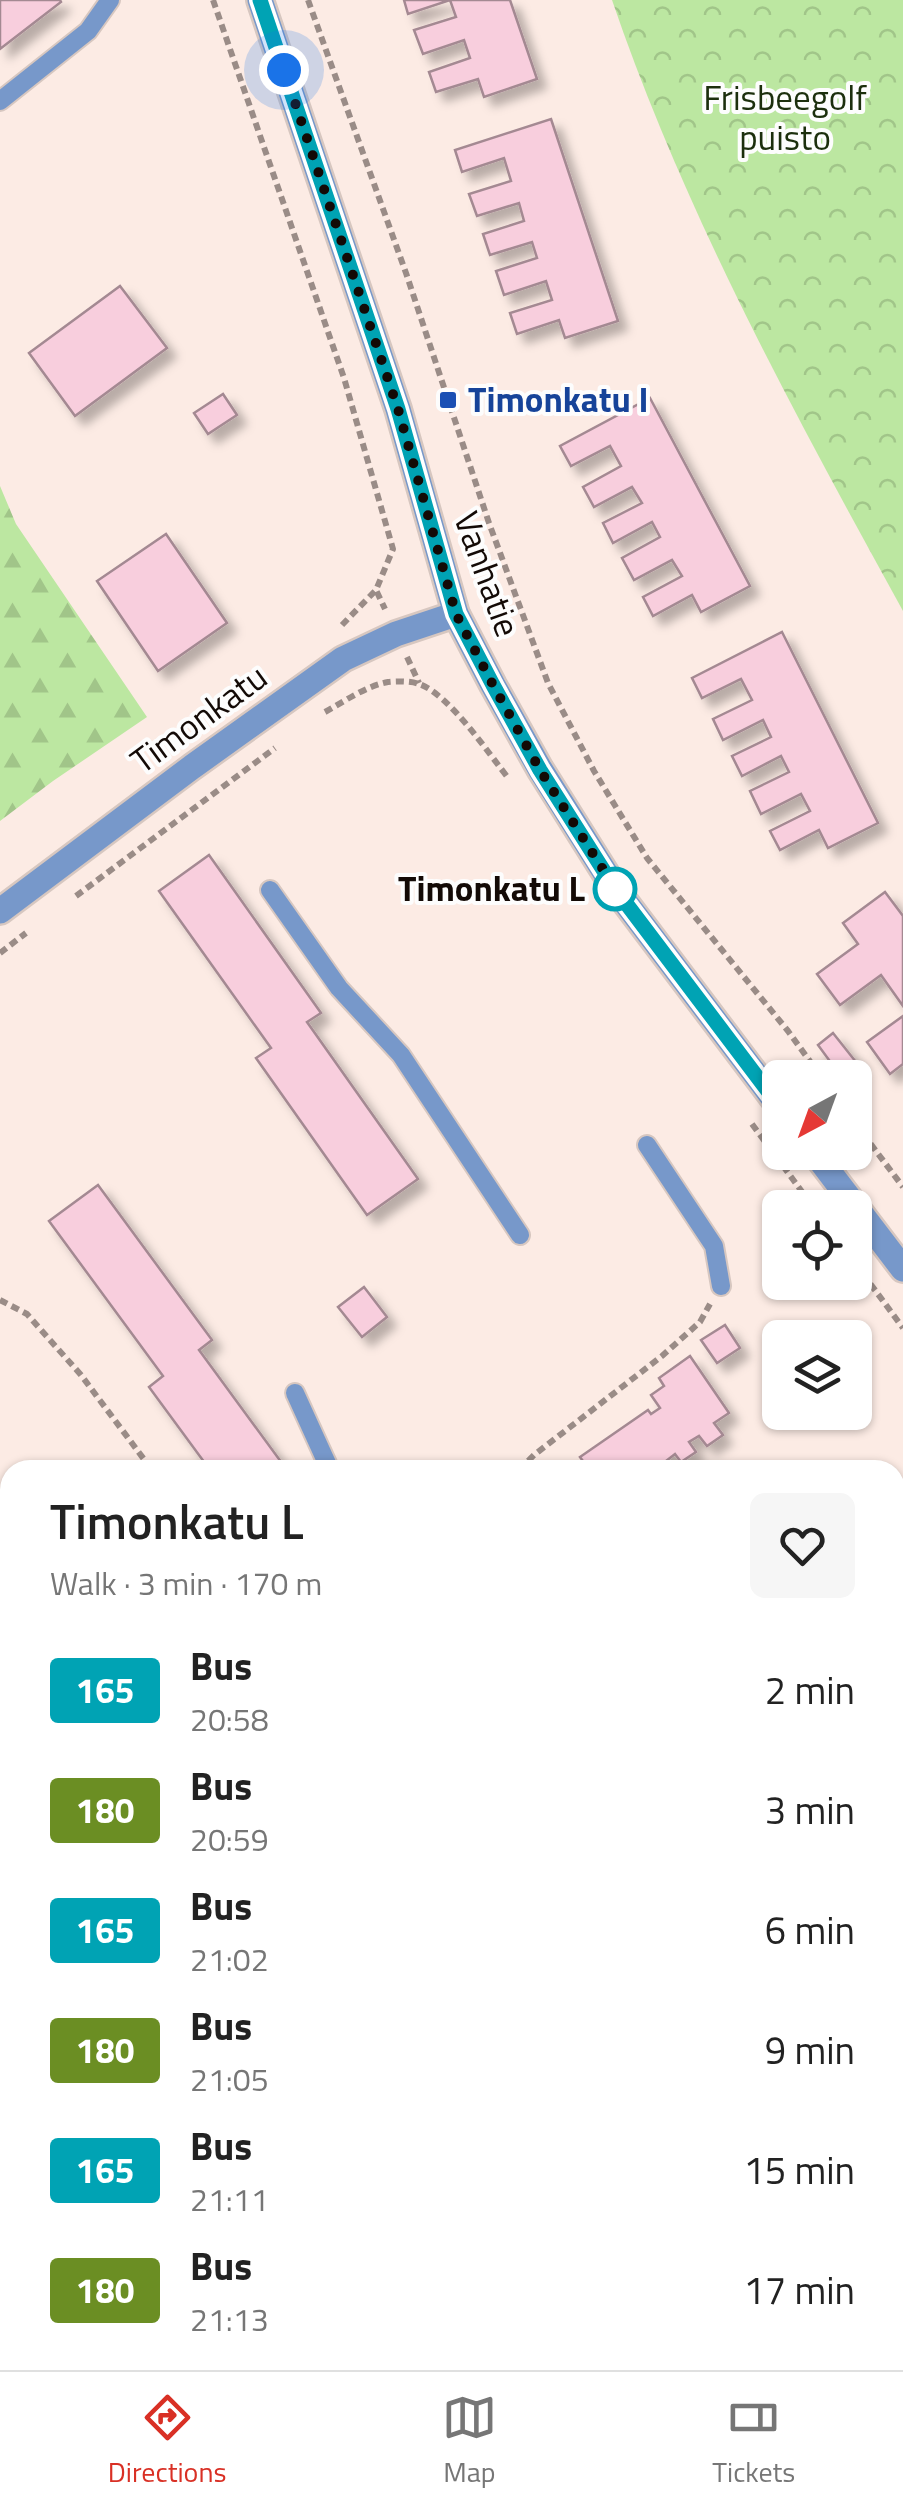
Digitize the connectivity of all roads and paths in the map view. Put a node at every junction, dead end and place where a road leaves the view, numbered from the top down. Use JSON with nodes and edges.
{"nodes":[{"id":1,"x":110,"y":0,"type":"edge"},
{"id":2,"x":213,"y":0,"type":"edge"},
{"id":3,"x":260,"y":0,"type":"edge"},
{"id":4,"x":308,"y":0,"type":"edge"},
{"id":5,"x":0,"y":102,"type":"edge"},
{"id":6,"x":456,"y":614,"type":"junction"},
{"id":7,"x":396,"y":634,"type":"junction"},
{"id":8,"x":418,"y":684,"type":"junction"},
{"id":9,"x":314,"y":720,"type":"dead end"},
{"id":10,"x":282,"y":743,"type":"dead end"},
{"id":11,"x":515,"y":787,"type":"dead end"},
{"id":12,"x":270,"y":890,"type":"dead end"},
{"id":13,"x":66,"y":903,"type":"dead end"},
{"id":14,"x":0,"y":911,"type":"edge"},
{"id":15,"x":35,"y":926,"type":"dead end"},
{"id":16,"x":0,"y":953,"type":"edge"},
{"id":17,"x":809,"y":1060,"type":"edge"},
{"id":18,"x":762,"y":1083,"type":"edge"},
{"id":19,"x":750,"y":1122,"type":"dead end"},
{"id":20,"x":762,"y":1135,"type":"edge"},
{"id":21,"x":647,"y":1145,"type":"dead end"},
{"id":22,"x":872,"y":1146,"type":"edge"},
{"id":23,"x":828,"y":1170,"type":"edge"},
{"id":24,"x":903,"y":1188,"type":"edge"},
{"id":25,"x":520,"y":1235,"type":"dead end"},
{"id":26,"x":903,"y":1269,"type":"edge"},
{"id":27,"x":721,"y":1286,"type":"joint"},
{"id":28,"x":872,"y":1287,"type":"edge"},
{"id":29,"x":0,"y":1300,"type":"edge"},
{"id":30,"x":903,"y":1328,"type":"edge"},
{"id":31,"x":295,"y":1394,"type":"dead end"},
{"id":32,"x":145,"y":1460,"type":"edge"},
{"id":33,"x":325,"y":1460,"type":"edge"},
{"id":34,"x":529,"y":1460,"type":"edge"}],
"edges":[{"from":1,"to":5,"type":"lane"},
{"from":2,"to":7,"type":"path"},
{"from":3,"to":6,"type":"street","name":"Vanhatie"},
{"from":4,"to":17,"type":"path"},
{"from":6,"to":7,"type":"street","name":"Timonkatu"},
{"from":6,"to":18,"type":"street","name":"Vanhatie"},
{"from":7,"to":8,"type":"path"},
{"from":7,"to":14,"type":"street","name":"Timonkatu"},
{"from":8,"to":9,"type":"path"},
{"from":8,"to":11,"type":"path"},
{"from":10,"to":13,"type":"path"},
{"from":12,"to":25,"type":"lane"},
{"from":15,"to":16,"type":"path"},
{"from":19,"to":20,"type":"path"},
{"from":21,"to":27,"type":"lane"},
{"from":22,"to":24,"type":"path"},
{"from":23,"to":26,"type":"street"},
{"from":27,"to":34,"type":"path"},
{"from":28,"to":30,"type":"path"},
{"from":29,"to":32,"type":"path"},
{"from":31,"to":33,"type":"lane"}]}
